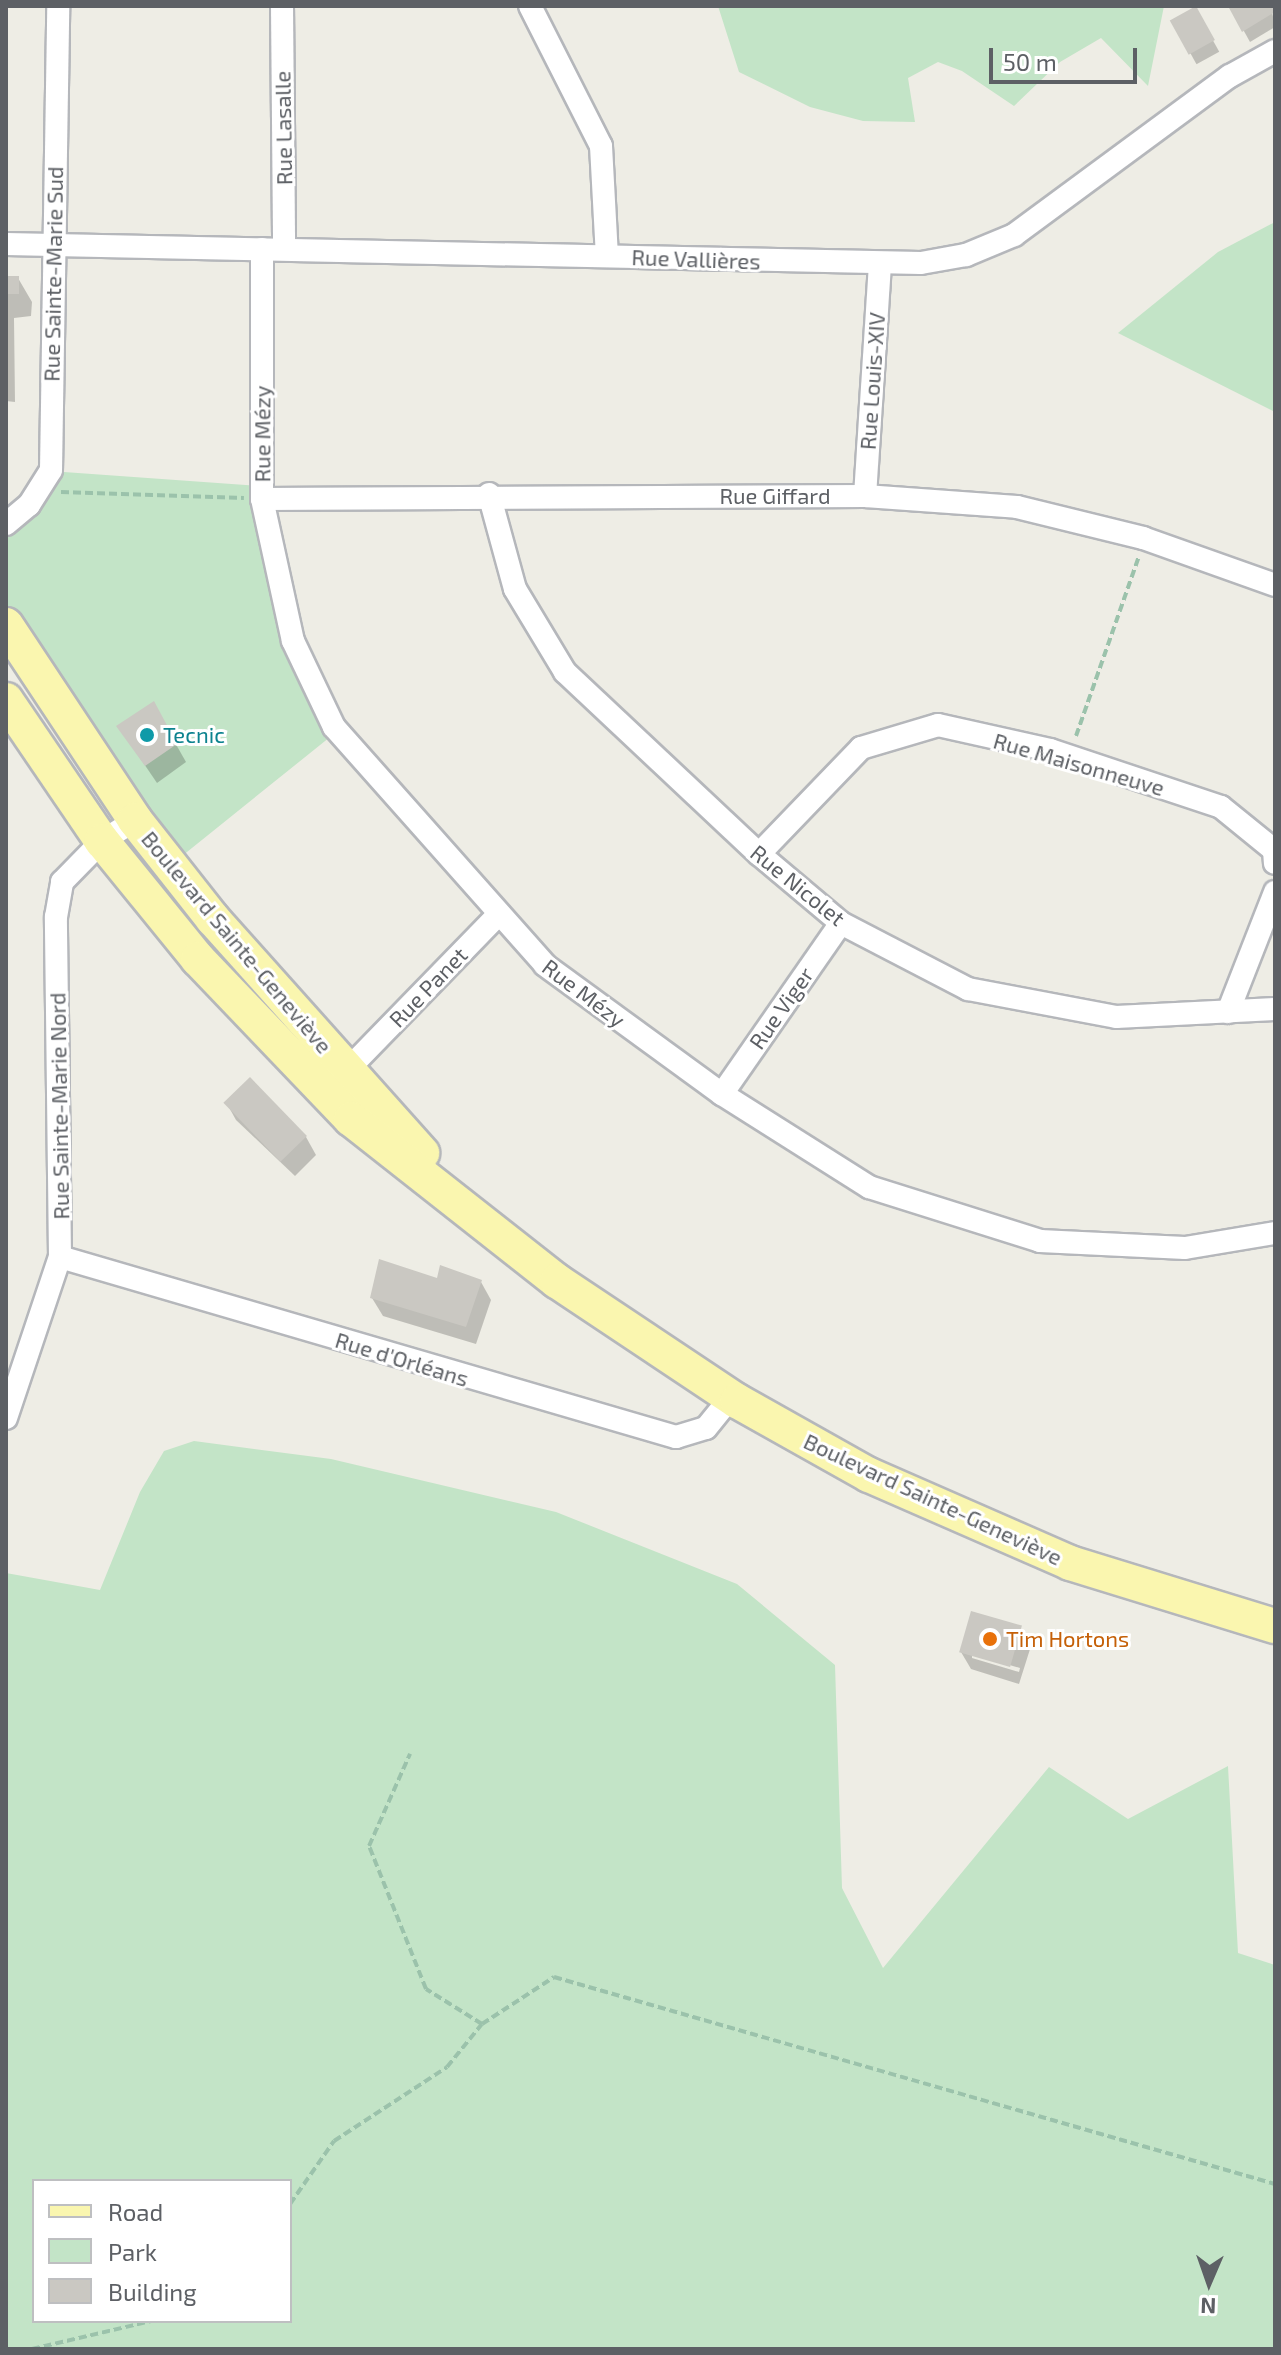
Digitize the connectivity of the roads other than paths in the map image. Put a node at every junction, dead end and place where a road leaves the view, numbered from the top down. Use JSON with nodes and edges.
{"nodes":[{"id":1,"x":58,"y":6,"type":"edge"},
{"id":2,"x":282,"y":6,"type":"edge"},
{"id":3,"x":530,"y":6,"type":"edge"},
{"id":4,"x":1275,"y":51,"type":"edge"},
{"id":5,"x":6,"y":244,"type":"edge"},
{"id":6,"x":53,"y":245,"type":"junction"},
{"id":7,"x":273,"y":249,"type":"junction"},
{"id":8,"x":607,"y":256,"type":"junction"},
{"id":9,"x":880,"y":265,"type":"junction"},
{"id":10,"x":489,"y":494,"type":"junction"},
{"id":11,"x":865,"y":496,"type":"junction"},
{"id":12,"x":262,"y":499,"type":"junction"},
{"id":13,"x":6,"y":524,"type":"edge"},
{"id":14,"x":1275,"y":585,"type":"edge"},
{"id":15,"x":6,"y":625,"type":"edge"},
{"id":16,"x":6,"y":700,"type":"edge"},
{"id":17,"x":135,"y":820,"type":"junction"},
{"id":18,"x":102,"y":841,"type":"junction"},
{"id":19,"x":759,"y":854,"type":"junction"},
{"id":20,"x":1275,"y":863,"type":"edge"},
{"id":21,"x":1275,"y":892,"type":"edge"},
{"id":22,"x":498,"y":915,"type":"junction"},
{"id":23,"x":841,"y":923,"type":"junction"},
{"id":24,"x":1275,"y":1009,"type":"edge"},
{"id":25,"x":1228,"y":1012,"type":"junction"},
{"id":26,"x":357,"y":1060,"type":"dead end"},
{"id":27,"x":722,"y":1094,"type":"junction"},
{"id":28,"x":1275,"y":1233,"type":"edge"},
{"id":29,"x":499,"y":1235,"type":"junction"},
{"id":30,"x":60,"y":1257,"type":"junction"},
{"id":31,"x":731,"y":1397,"type":"junction"},
{"id":32,"x":6,"y":1418,"type":"edge"},
{"id":33,"x":1275,"y":1626,"type":"edge"}],
"edges":[{"from":1,"to":6,"type":"street","name":"Rue Sainte-Marie Sud"},
{"from":2,"to":7,"type":"street","name":"Rue Lasalle"},
{"from":3,"to":8,"type":"street"},
{"from":4,"to":9,"type":"street","name":"Rue Vallières"},
{"from":5,"to":6,"type":"street","name":"Rue Vallières"},
{"from":6,"to":7,"type":"street","name":"Rue Vallières"},
{"from":6,"to":13,"type":"street","name":"Rue Sainte-Marie Sud"},
{"from":7,"to":8,"type":"street","name":"Rue Vallières"},
{"from":7,"to":12,"type":"street","name":"Rue Mézy"},
{"from":8,"to":9,"type":"street","name":"Rue Vallières"},
{"from":9,"to":11,"type":"street","name":"Rue Louis-XIV"},
{"from":10,"to":11,"type":"street","name":"Rue Giffard"},
{"from":10,"to":12,"type":"street","name":"Rue Giffard"},
{"from":10,"to":19,"type":"street","name":"Rue Nicolet"},
{"from":11,"to":14,"type":"street","name":"Rue Giffard"},
{"from":12,"to":22,"type":"street","name":"Rue Mézy"},
{"from":15,"to":17,"type":"main road","name":"Boulevard Sainte-Geneviève"},
{"from":16,"to":18,"type":"main road","name":"Boulevard Sainte-Geneviève"},
{"from":17,"to":18,"type":"street","name":"Rue Sainte-Marie Nord"},
{"from":17,"to":29,"type":"main road","name":"Boulevard Sainte-Geneviève"},
{"from":18,"to":29,"type":"main road","name":"Boulevard Sainte-Geneviève"},
{"from":18,"to":30,"type":"street","name":"Rue Sainte-Marie Nord"},
{"from":19,"to":20,"type":"street","name":"Rue Maisonneuve"},
{"from":19,"to":23,"type":"street","name":"Rue Nicolet"},
{"from":21,"to":25,"type":"street"},
{"from":22,"to":26,"type":"street","name":"Rue Panet"},
{"from":22,"to":27,"type":"street","name":"Rue Mézy"},
{"from":23,"to":25,"type":"street","name":"Rue Nicolet"},
{"from":23,"to":27,"type":"street","name":"Rue Viger"},
{"from":24,"to":25,"type":"street","name":"Rue Nicolet"},
{"from":27,"to":28,"type":"street","name":"Rue Mézy"},
{"from":29,"to":31,"type":"main road","name":"Boulevard Sainte-Geneviève"},
{"from":30,"to":31,"type":"street","name":"Rue d'Orléans"},
{"from":30,"to":32,"type":"street","name":"Rue Sainte-Marie Nord"},
{"from":31,"to":33,"type":"main road","name":"Boulevard Sainte-Geneviève"}]}
